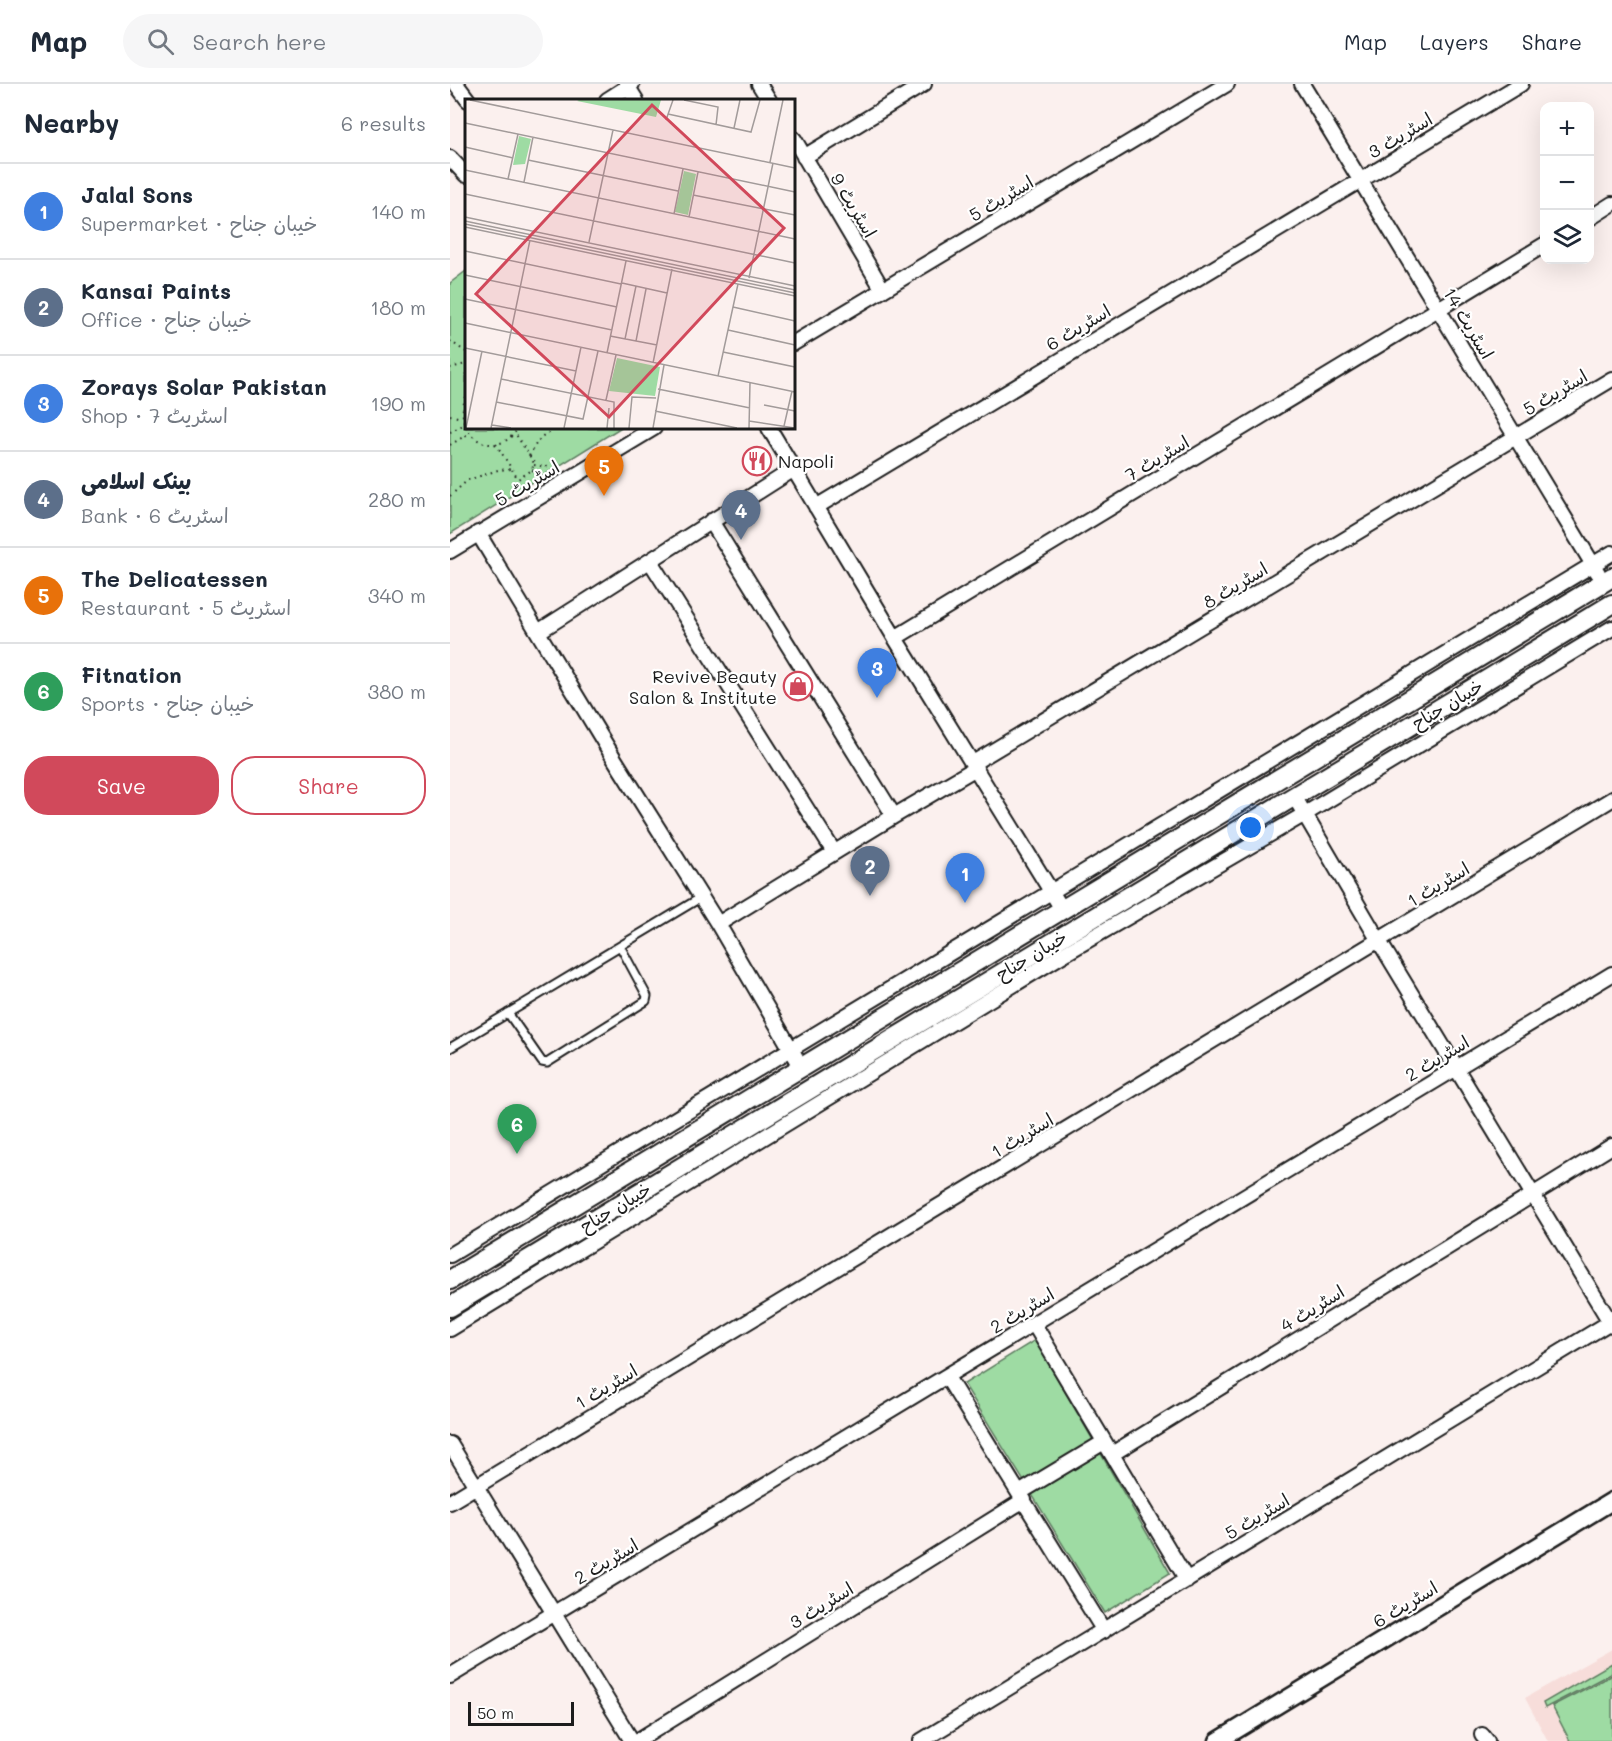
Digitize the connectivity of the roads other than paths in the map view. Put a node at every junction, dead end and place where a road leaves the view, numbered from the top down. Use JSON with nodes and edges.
{"nodes":[{"id":1,"x":456,"y":84,"type":"edge"},
{"id":2,"x":759,"y":84,"type":"edge"},
{"id":3,"x":924,"y":84,"type":"edge"},
{"id":4,"x":1227,"y":84,"type":"edge"},
{"id":5,"x":1302,"y":84,"type":"edge"},
{"id":6,"x":1521,"y":84,"type":"edge"},
{"id":7,"x":629,"y":85,"type":"edge"},
{"id":8,"x":467,"y":99,"type":"edge"},
{"id":9,"x":608,"y":99,"type":"edge"},
{"id":10,"x":636,"y":99,"type":"edge"},
{"id":11,"x":768,"y":99,"type":"edge"},
{"id":12,"x":795,"y":141,"type":"edge"},
{"id":13,"x":804,"y":157,"type":"junction"},
{"id":14,"x":450,"y":158,"type":"edge"},
{"id":15,"x":465,"y":174,"type":"edge"},
{"id":16,"x":1360,"y":181,"type":"junction"},
{"id":17,"x":1612,"y":204,"type":"edge"},
{"id":18,"x":1594,"y":215,"type":"edge"},
{"id":19,"x":1540,"y":248,"type":"edge"},
{"id":20,"x":883,"y":290,"type":"junction"},
{"id":21,"x":1439,"y":308,"type":"junction"},
{"id":22,"x":795,"y":342,"type":"edge"},
{"id":23,"x":1612,"y":379,"type":"edge"},
{"id":24,"x":652,"y":429,"type":"edge"},
{"id":25,"x":770,"y":429,"type":"edge"},
{"id":26,"x":1516,"y":437,"type":"junction"},
{"id":27,"x":794,"y":470,"type":"junction"},
{"id":28,"x":816,"y":507,"type":"junction"},
{"id":29,"x":711,"y":521,"type":"junction"},
{"id":30,"x":478,"y":533,"type":"junction"},
{"id":31,"x":450,"y":551,"type":"edge"},
{"id":32,"x":1612,"y":553,"type":"edge"},
{"id":33,"x":650,"y":561,"type":"junction"},
{"id":34,"x":1593,"y":564,"type":"junction"},
{"id":35,"x":1608,"y":580,"type":"edge"},
{"id":36,"x":1612,"y":604,"type":"edge"},
{"id":37,"x":1612,"y":628,"type":"edge"},
{"id":38,"x":538,"y":632,"type":"junction"},
{"id":39,"x":895,"y":638,"type":"junction"},
{"id":40,"x":975,"y":766,"type":"junction"},
{"id":41,"x":1294,"y":796,"type":"junction"},
{"id":42,"x":1612,"y":799,"type":"edge"},
{"id":43,"x":1305,"y":814,"type":"junction"},
{"id":44,"x":894,"y":816,"type":"junction"},
{"id":45,"x":834,"y":852,"type":"junction"},
{"id":46,"x":1052,"y":891,"type":"junction"},
{"id":47,"x":700,"y":898,"type":"junction"},
{"id":48,"x":1062,"y":909,"type":"junction"},
{"id":49,"x":717,"y":924,"type":"junction"},
{"id":50,"x":1379,"y":941,"type":"junction"},
{"id":51,"x":620,"y":946,"type":"junction"},
{"id":52,"x":1612,"y":974,"type":"edge"},
{"id":53,"x":508,"y":1013,"type":"junction"},
{"id":54,"x":450,"y":1048,"type":"edge"},
{"id":55,"x":790,"y":1048,"type":"junction"},
{"id":56,"x":802,"y":1068,"type":"junction"},
{"id":57,"x":1456,"y":1068,"type":"junction"},
{"id":58,"x":1612,"y":1146,"type":"edge"},
{"id":59,"x":1532,"y":1194,"type":"junction"},
{"id":60,"x":450,"y":1255,"type":"edge"},
{"id":61,"x":450,"y":1281,"type":"edge"},
{"id":62,"x":450,"y":1307,"type":"edge"},
{"id":63,"x":1611,"y":1323,"type":"edge"},
{"id":64,"x":1034,"y":1324,"type":"junction"},
{"id":65,"x":450,"y":1329,"type":"edge"},
{"id":66,"x":947,"y":1377,"type":"junction"},
{"id":67,"x":450,"y":1444,"type":"edge"},
{"id":68,"x":1108,"y":1448,"type":"junction"},
{"id":69,"x":475,"y":1487,"type":"junction"},
{"id":70,"x":1021,"y":1497,"type":"junction"},
{"id":71,"x":1612,"y":1501,"type":"edge"},
{"id":72,"x":450,"y":1502,"type":"edge"},
{"id":73,"x":1187,"y":1580,"type":"junction"},
{"id":74,"x":554,"y":1612,"type":"junction"},
{"id":75,"x":1104,"y":1631,"type":"junction"},
{"id":76,"x":450,"y":1676,"type":"edge"},
{"id":77,"x":632,"y":1741,"type":"edge"},
{"id":78,"x":637,"y":1741,"type":"edge"},
{"id":79,"x":921,"y":1741,"type":"edge"},
{"id":80,"x":1218,"y":1741,"type":"edge"}],
"edges":[{"from":1,"to":8,"type":"street"},
{"from":2,"to":11,"type":"street"},
{"from":3,"to":13,"type":"street"},
{"from":4,"to":20,"type":"street","name":"اسٹریٹ 5"},
{"from":5,"to":16,"type":"street","name":"اسٹریٹ 14"},
{"from":6,"to":16,"type":"street","name":"اسٹریٹ 3"},
{"from":7,"to":9,"type":"street"},
{"from":7,"to":10,"type":"street"},
{"from":12,"to":13,"type":"street","name":"اسٹریٹ 9"},
{"from":13,"to":20,"type":"street","name":"اسٹریٹ 9"},
{"from":14,"to":15,"type":"street"},
{"from":16,"to":21,"type":"street","name":"اسٹریٹ 14"},
{"from":16,"to":28,"type":"street","name":"اسٹریٹ 6"},
{"from":17,"to":18,"type":"street"},
{"from":19,"to":21,"type":"street"},
{"from":20,"to":22,"type":"street","name":"اسٹریٹ 5"},
{"from":21,"to":26,"type":"street","name":"اسٹریٹ 14"},
{"from":21,"to":39,"type":"street","name":"اسٹریٹ 7"},
{"from":23,"to":26,"type":"street","name":"اسٹریٹ 5"},
{"from":24,"to":30,"type":"street","name":"اسٹریٹ 5"},
{"from":25,"to":27,"type":"street"},
{"from":26,"to":34,"type":"street","name":"اسٹریٹ 14"},
{"from":26,"to":40,"type":"street","name":"اسٹریٹ 8"},
{"from":27,"to":28,"type":"street"},
{"from":27,"to":29,"type":"street"},
{"from":28,"to":39,"type":"street"},
{"from":29,"to":33,"type":"street"},
{"from":29,"to":44,"type":"street"},
{"from":30,"to":31,"type":"street","name":"اسٹریٹ 5"},
{"from":30,"to":38,"type":"street"},
{"from":32,"to":34,"type":"street"},
{"from":33,"to":38,"type":"street"},
{"from":33,"to":45,"type":"street"},
{"from":34,"to":35,"type":"street","name":"اسٹریٹ 14"},
{"from":34,"to":46,"type":"street"},
{"from":35,"to":48,"type":"main road","name":"خیبان جناح"},
{"from":36,"to":41,"type":"main road","name":"خیبان جناح"},
{"from":37,"to":43,"type":"street"},
{"from":38,"to":47,"type":"street"},
{"from":39,"to":40,"type":"street"},
{"from":40,"to":44,"type":"street","name":"اسٹریٹ 8"},
{"from":40,"to":46,"type":"street"},
{"from":41,"to":43,"type":"street"},
{"from":41,"to":62,"type":"main road","name":"خیبان جناح"},
{"from":42,"to":50,"type":"street","name":"اسٹریٹ 1"},
{"from":43,"to":50,"type":"street"},
{"from":43,"to":65,"type":"street"},
{"from":44,"to":45,"type":"street","name":"اسٹریٹ 8"},
{"from":45,"to":49,"type":"street","name":"اسٹریٹ 8"},
{"from":46,"to":48,"type":"street"},
{"from":46,"to":55,"type":"street"},
{"from":47,"to":49,"type":"street"},
{"from":47,"to":51,"type":"lane"},
{"from":48,"to":56,"type":"main road","name":"خیبان جناح"},
{"from":49,"to":55,"type":"street"},
{"from":50,"to":57,"type":"street"},
{"from":50,"to":69,"type":"street","name":"اسٹریٹ 1"},
{"from":51,"to":53,"type":"lane"},
{"from":51,"to":53,"type":"lane"},
{"from":52,"to":57,"type":"street","name":"اسٹریٹ 2"},
{"from":53,"to":54,"type":"lane"},
{"from":55,"to":56,"type":"street"},
{"from":55,"to":60,"type":"street"},
{"from":56,"to":61,"type":"main road","name":"خیبان جناح"},
{"from":57,"to":59,"type":"street"},
{"from":57,"to":64,"type":"street","name":"اسٹریٹ 2"},
{"from":58,"to":59,"type":"street"},
{"from":59,"to":63,"type":"street"},
{"from":59,"to":68,"type":"street","name":"اسٹریٹ 4"},
{"from":63,"to":73,"type":"street","name":"اسٹریٹ 5"},
{"from":64,"to":66,"type":"street","name":"اسٹریٹ 2"},
{"from":64,"to":68,"type":"street"},
{"from":66,"to":70,"type":"street"},
{"from":66,"to":74,"type":"street","name":"اسٹریٹ 2"},
{"from":67,"to":69,"type":"street"},
{"from":68,"to":70,"type":"street","name":"اسٹریٹ 4"},
{"from":68,"to":73,"type":"street"},
{"from":69,"to":72,"type":"street","name":"اسٹریٹ 1"},
{"from":69,"to":74,"type":"street"},
{"from":70,"to":75,"type":"street"},
{"from":70,"to":78,"type":"street","name":"اسٹریٹ 3"},
{"from":71,"to":80,"type":"street","name":"اسٹریٹ 6"},
{"from":73,"to":75,"type":"street","name":"اسٹریٹ 5"},
{"from":74,"to":76,"type":"street","name":"اسٹریٹ 2"},
{"from":74,"to":77,"type":"street"},
{"from":75,"to":79,"type":"street","name":"اسٹریٹ 5"}]}
